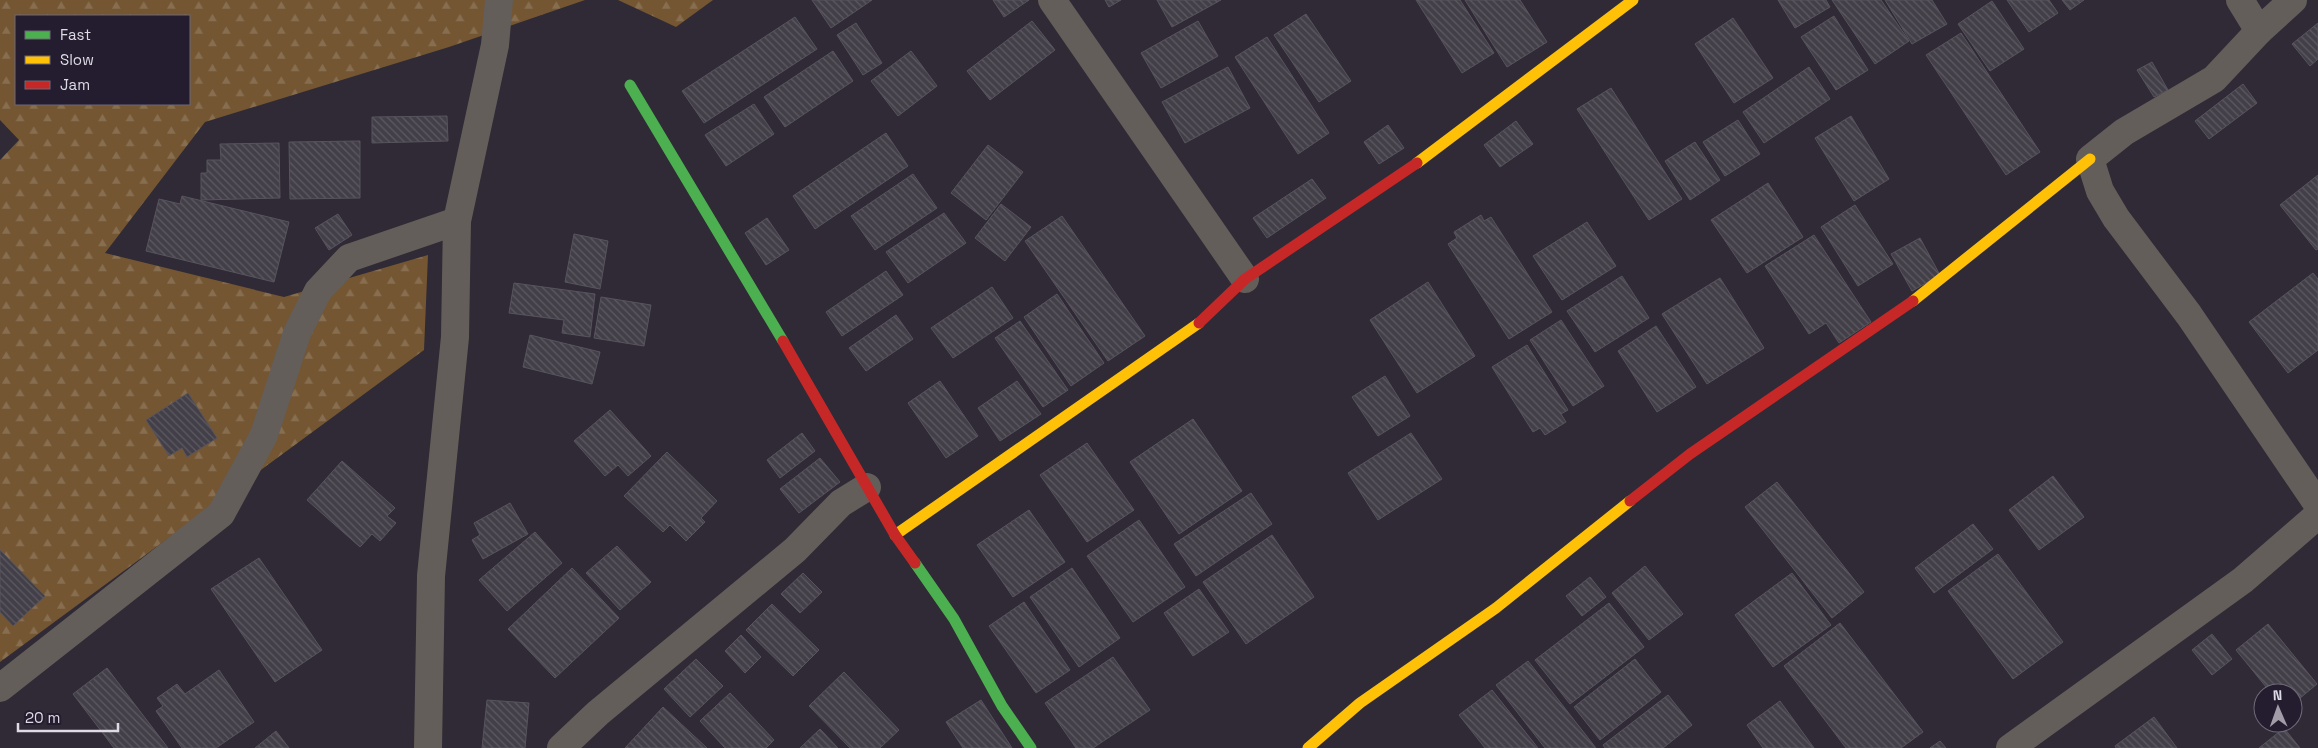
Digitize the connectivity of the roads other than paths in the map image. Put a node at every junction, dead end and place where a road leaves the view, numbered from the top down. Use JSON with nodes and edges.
{"nodes":[{"id":1,"x":499,"y":0,"type":"edge"},
{"id":2,"x":1052,"y":0,"type":"edge"},
{"id":3,"x":1633,"y":0,"type":"edge"},
{"id":4,"x":2240,"y":0,"type":"edge"},
{"id":5,"x":2293,"y":0,"type":"edge"},
{"id":6,"x":2259,"y":31,"type":"junction"},
{"id":7,"x":630,"y":85,"type":"dead end"},
{"id":8,"x":2090,"y":159,"type":"junction"},
{"id":9,"x":457,"y":221,"type":"junction"},
{"id":10,"x":1246,"y":279,"type":"junction"},
{"id":11,"x":867,"y":487,"type":"junction"},
{"id":12,"x":2318,"y":505,"type":"edge"},
{"id":13,"x":2318,"y":515,"type":"edge"},
{"id":14,"x":895,"y":535,"type":"junction"},
{"id":15,"x":0,"y":688,"type":"edge"},
{"id":16,"x":428,"y":748,"type":"edge"},
{"id":17,"x":561,"y":748,"type":"edge"},
{"id":18,"x":1031,"y":748,"type":"edge"},
{"id":19,"x":1308,"y":748,"type":"edge"},
{"id":20,"x":2010,"y":748,"type":"edge"}],
"edges":[{"from":1,"to":9,"type":"street"},
{"from":2,"to":10,"type":"street"},
{"from":3,"to":10,"type":"street"},
{"from":4,"to":6,"type":"street"},
{"from":5,"to":6,"type":"street"},
{"from":6,"to":8,"type":"street"},
{"from":7,"to":11,"type":"street"},
{"from":8,"to":12,"type":"street"},
{"from":8,"to":19,"type":"street"},
{"from":9,"to":15,"type":"street"},
{"from":9,"to":16,"type":"street"},
{"from":10,"to":14,"type":"street"},
{"from":11,"to":14,"type":"street"},
{"from":11,"to":17,"type":"street"},
{"from":13,"to":20,"type":"street"},
{"from":14,"to":18,"type":"street"}]}
